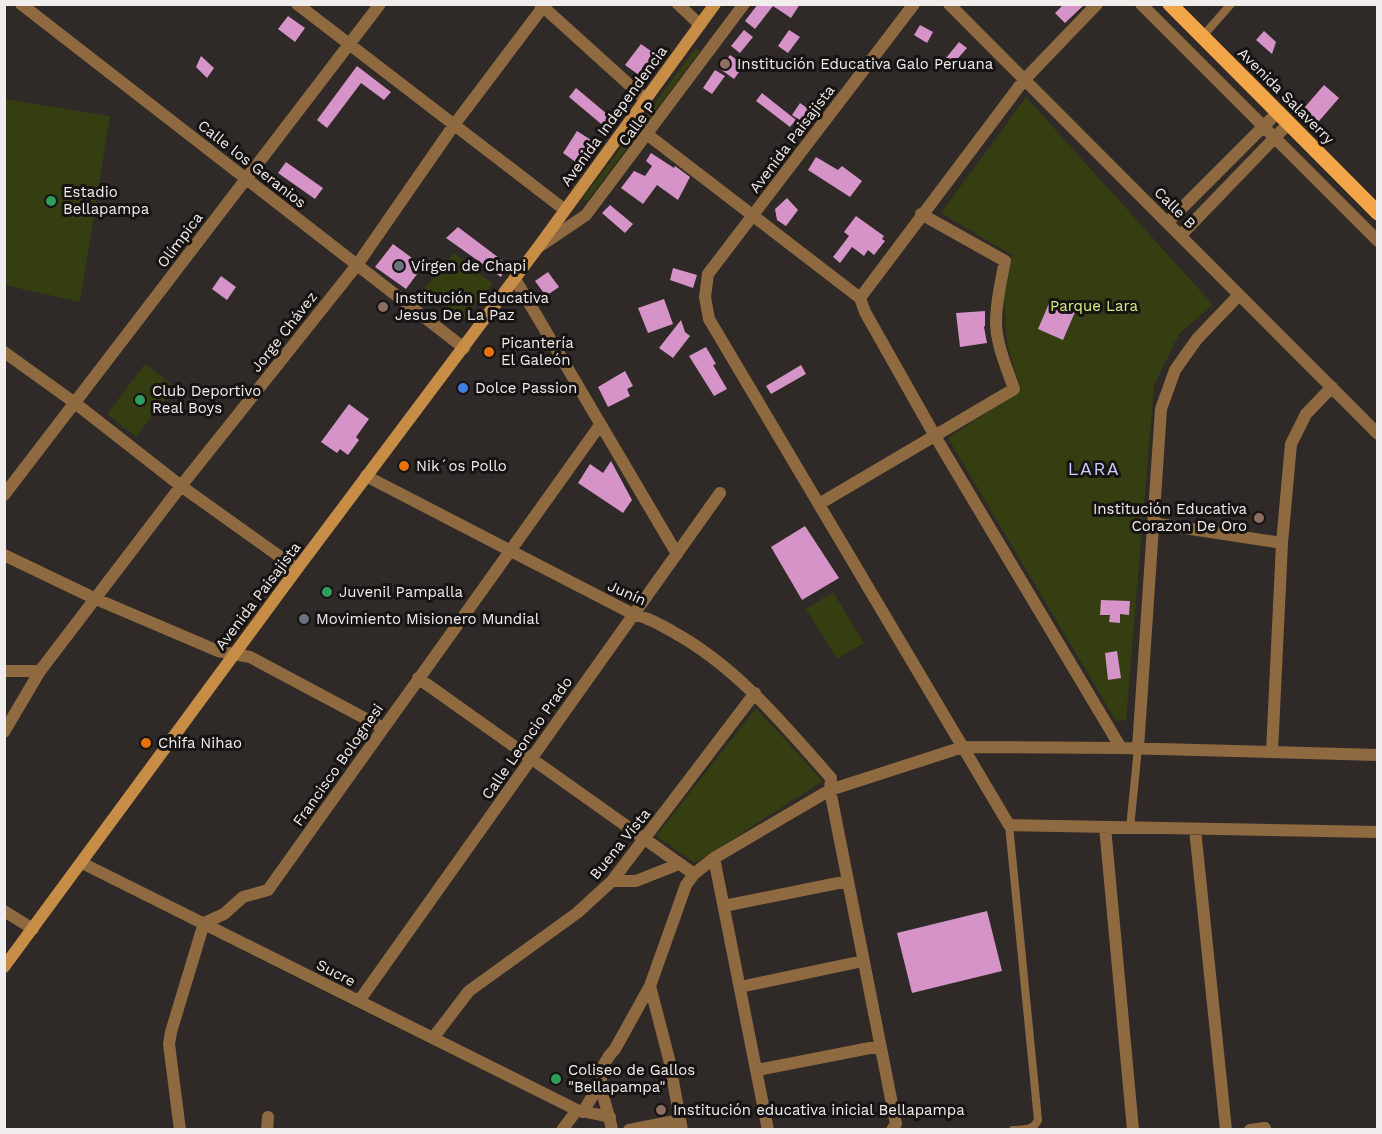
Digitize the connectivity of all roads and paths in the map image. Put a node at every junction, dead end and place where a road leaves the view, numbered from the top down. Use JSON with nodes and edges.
{"nodes":[{"id":1,"x":21,"y":4,"type":"edge"},
{"id":2,"x":297,"y":4,"type":"edge"},
{"id":3,"x":380,"y":4,"type":"edge"},
{"id":4,"x":678,"y":4,"type":"edge"},
{"id":5,"x":715,"y":4,"type":"edge"},
{"id":6,"x":744,"y":4,"type":"edge"},
{"id":7,"x":914,"y":4,"type":"edge"},
{"id":8,"x":949,"y":4,"type":"edge"},
{"id":9,"x":1097,"y":4,"type":"edge"},
{"id":10,"x":1141,"y":4,"type":"edge"},
{"id":11,"x":1170,"y":4,"type":"edge"},
{"id":12,"x":1231,"y":4,"type":"edge"},
{"id":13,"x":541,"y":6,"type":"edge"},
{"id":14,"x":700,"y":25,"type":"junction"},
{"id":15,"x":1202,"y":37,"type":"junction"},
{"id":16,"x":349,"y":44,"type":"junction"},
{"id":17,"x":1024,"y":80,"type":"junction"},
{"id":18,"x":645,"y":99,"type":"junction"},
{"id":19,"x":1277,"y":113,"type":"junction"},
{"id":20,"x":1288,"y":124,"type":"junction"},
{"id":21,"x":454,"y":125,"type":"junction"},
{"id":22,"x":1263,"y":127,"type":"junction"},
{"id":23,"x":648,"y":135,"type":"junction"},
{"id":24,"x":1275,"y":138,"type":"junction"},
{"id":25,"x":246,"y":178,"type":"junction"},
{"id":26,"x":565,"y":210,"type":"junction"},
{"id":27,"x":1377,"y":213,"type":"edge"},
{"id":28,"x":921,"y":214,"type":"junction"},
{"id":29,"x":752,"y":216,"type":"junction"},
{"id":30,"x":1168,"y":222,"type":"junction"},
{"id":31,"x":1181,"y":235,"type":"junction"},
{"id":32,"x":1377,"y":241,"type":"edge"},
{"id":33,"x":539,"y":246,"type":"junction"},
{"id":34,"x":357,"y":265,"type":"junction"},
{"id":35,"x":515,"y":279,"type":"junction"},
{"id":36,"x":1239,"y":295,"type":"junction"},
{"id":37,"x":860,"y":298,"type":"junction"},
{"id":38,"x":464,"y":348,"type":"junction"},
{"id":39,"x":4,"y":352,"type":"edge"},
{"id":40,"x":1332,"y":387,"type":"junction"},
{"id":41,"x":75,"y":403,"type":"junction"},
{"id":42,"x":600,"y":425,"type":"junction"},
{"id":43,"x":1377,"y":434,"type":"edge"},
{"id":44,"x":935,"y":436,"type":"junction"},
{"id":45,"x":366,"y":476,"type":"junction"},
{"id":46,"x":181,"y":486,"type":"junction"},
{"id":47,"x":720,"y":493,"type":"dead end"},
{"id":48,"x":4,"y":495,"type":"edge"},
{"id":49,"x":819,"y":504,"type":"junction"},
{"id":50,"x":1152,"y":523,"type":"junction"},
{"id":51,"x":1282,"y":543,"type":"junction"},
{"id":52,"x":510,"y":550,"type":"junction"},
{"id":53,"x":677,"y":554,"type":"junction"},
{"id":54,"x":4,"y":555,"type":"edge"},
{"id":55,"x":297,"y":569,"type":"junction"},
{"id":56,"x":96,"y":599,"type":"junction"},
{"id":57,"x":633,"y":614,"type":"junction"},
{"id":58,"x":234,"y":654,"type":"junction"},
{"id":59,"x":4,"y":671,"type":"edge"},
{"id":60,"x":40,"y":671,"type":"junction"},
{"id":61,"x":418,"y":678,"type":"junction"},
{"id":62,"x":755,"y":693,"type":"junction"},
{"id":63,"x":382,"y":728,"type":"junction"},
{"id":64,"x":4,"y":732,"type":"edge"},
{"id":65,"x":963,"y":747,"type":"junction"},
{"id":66,"x":1121,"y":748,"type":"junction"},
{"id":67,"x":1138,"y":748,"type":"junction"},
{"id":68,"x":1272,"y":752,"type":"junction"},
{"id":69,"x":1377,"y":755,"type":"edge"},
{"id":70,"x":531,"y":759,"type":"junction"},
{"id":71,"x":830,"y":790,"type":"junction"},
{"id":72,"x":1009,"y":825,"type":"junction"},
{"id":73,"x":1105,"y":827,"type":"junction"},
{"id":74,"x":1130,"y":828,"type":"junction"},
{"id":75,"x":1195,"y":829,"type":"junction"},
{"id":76,"x":1377,"y":832,"type":"edge"},
{"id":77,"x":645,"y":839,"type":"junction"},
{"id":78,"x":714,"y":858,"type":"junction"},
{"id":79,"x":82,"y":863,"type":"junction"},
{"id":80,"x":680,"y":864,"type":"junction"},
{"id":81,"x":694,"y":874,"type":"junction"},
{"id":82,"x":848,"y":880,"type":"junction"},
{"id":83,"x":612,"y":881,"type":"junction"},
{"id":84,"x":724,"y":906,"type":"junction"},
{"id":85,"x":4,"y":911,"type":"edge"},
{"id":86,"x":204,"y":923,"type":"junction"},
{"id":87,"x":33,"y":929,"type":"junction"},
{"id":88,"x":863,"y":962,"type":"junction"},
{"id":89,"x":4,"y":967,"type":"edge"},
{"id":90,"x":650,"y":986,"type":"junction"},
{"id":91,"x":740,"y":987,"type":"junction"},
{"id":92,"x":359,"y":1002,"type":"junction"},
{"id":93,"x":433,"y":1038,"type":"junction"},
{"id":94,"x":880,"y":1046,"type":"junction"},
{"id":95,"x":757,"y":1070,"type":"junction"},
{"id":96,"x":599,"y":1085,"type":"junction"},
{"id":97,"x":580,"y":1111,"type":"junction"},
{"id":98,"x":611,"y":1123,"type":"edge"},
{"id":99,"x":681,"y":1125,"type":"edge"},
{"id":100,"x":1265,"y":1128,"type":"dead end"},
{"id":101,"x":180,"y":1130,"type":"edge"},
{"id":102,"x":562,"y":1130,"type":"edge"},
{"id":103,"x":629,"y":1130,"type":"edge"},
{"id":104,"x":768,"y":1130,"type":"edge"},
{"id":105,"x":892,"y":1130,"type":"edge"},
{"id":106,"x":1013,"y":1130,"type":"edge"},
{"id":107,"x":1133,"y":1130,"type":"edge"},
{"id":108,"x":1226,"y":1130,"type":"edge"},
{"id":109,"x":1250,"y":1130,"type":"edge"}],
"edges":[{"from":1,"to":25,"type":"street","name":"Calle los Geranios"},
{"from":2,"to":16,"type":"street"},
{"from":3,"to":16,"type":"street","name":"Olímpica"},
{"from":4,"to":14,"type":"street"},
{"from":5,"to":14,"type":"main road","name":"Avenida Independencia"},
{"from":6,"to":23,"type":"street","name":"Calle P"},
{"from":7,"to":29,"type":"street","name":"Avenida Paisajista"},
{"from":8,"to":17,"type":"street","name":"Calle B"},
{"from":9,"to":17,"type":"street"},
{"from":10,"to":22,"type":"street"},
{"from":11,"to":15,"type":"main road","name":"Avenida Salaverry"},
{"from":12,"to":15,"type":"lane"},
{"from":13,"to":18,"type":"street"},
{"from":13,"to":21,"type":"street","name":"Jorge Chávez"},
{"from":14,"to":18,"type":"main road","name":"Avenida Independencia"},
{"from":15,"to":19,"type":"main road","name":"Avenida Salaverry"},
{"from":16,"to":21,"type":"street"},
{"from":16,"to":25,"type":"street","name":"Olímpica"},
{"from":17,"to":28,"type":"street"},
{"from":17,"to":30,"type":"street","name":"Calle B"},
{"from":18,"to":26,"type":"main road","name":"Avenida Independencia"},
{"from":19,"to":20,"type":"main road","name":"Avenida Salaverry"},
{"from":19,"to":22,"type":"street"},
{"from":20,"to":24,"type":"street"},
{"from":20,"to":27,"type":"main road","name":"Avenida Salaverry"},
{"from":21,"to":26,"type":"street"},
{"from":21,"to":34,"type":"street","name":"Jorge Chávez"},
{"from":22,"to":24,"type":"street"},
{"from":22,"to":30,"type":"street"},
{"from":23,"to":29,"type":"street"},
{"from":23,"to":33,"type":"street","name":"Calle P"},
{"from":24,"to":31,"type":"street"},
{"from":24,"to":32,"type":"street"},
{"from":25,"to":34,"type":"street","name":"Calle los Geranios"},
{"from":25,"to":41,"type":"street","name":"Olímpica"},
{"from":26,"to":33,"type":"main road","name":"Avenida Independencia"},
{"from":28,"to":37,"type":"street"},
{"from":28,"to":44,"type":"street"},
{"from":29,"to":37,"type":"street"},
{"from":29,"to":49,"type":"street","name":"Avenida Paisajista"},
{"from":30,"to":31,"type":"street","name":"Calle B"},
{"from":31,"to":36,"type":"street","name":"Calle B"},
{"from":33,"to":35,"type":"main road","name":"Avenida Paisajista"},
{"from":34,"to":38,"type":"street","name":"Calle los Geranios"},
{"from":34,"to":46,"type":"street","name":"Jorge Chávez"},
{"from":35,"to":38,"type":"main road","name":"Avenida Paisajista"},
{"from":35,"to":42,"type":"street"},
{"from":36,"to":40,"type":"street","name":"Calle B"},
{"from":36,"to":50,"type":"street"},
{"from":37,"to":44,"type":"street"},
{"from":38,"to":45,"type":"main road","name":"Avenida Paisajista"},
{"from":39,"to":41,"type":"street"},
{"from":40,"to":43,"type":"street","name":"Calle B"},
{"from":40,"to":51,"type":"street"},
{"from":41,"to":46,"type":"street"},
{"from":41,"to":48,"type":"street","name":"Olímpica"},
{"from":42,"to":52,"type":"street","name":"Francisco Bolognesi"},
{"from":42,"to":53,"type":"street"},
{"from":44,"to":49,"type":"street"},
{"from":44,"to":66,"type":"street"},
{"from":45,"to":52,"type":"street","name":"Junín"},
{"from":45,"to":55,"type":"main road","name":"Avenida Paisajista"},
{"from":46,"to":55,"type":"street"},
{"from":46,"to":56,"type":"street","name":"Jorge Chávez"},
{"from":47,"to":53,"type":"street","name":"Calle Leoncio Prado"},
{"from":49,"to":65,"type":"street"},
{"from":50,"to":51,"type":"street"},
{"from":50,"to":67,"type":"street"},
{"from":51,"to":68,"type":"street"},
{"from":52,"to":57,"type":"street","name":"Junín"},
{"from":52,"to":61,"type":"street","name":"Francisco Bolognesi"},
{"from":53,"to":57,"type":"street","name":"Calle Leoncio Prado"},
{"from":54,"to":56,"type":"street"},
{"from":55,"to":58,"type":"main road","name":"Avenida Paisajista"},
{"from":56,"to":58,"type":"street"},
{"from":56,"to":60,"type":"street","name":"Jorge Chávez"},
{"from":57,"to":62,"type":"street","name":"Junín"},
{"from":57,"to":70,"type":"street","name":"Calle Leoncio Prado"},
{"from":58,"to":63,"type":"street"},
{"from":58,"to":79,"type":"main road","name":"Avenida Paisajista"},
{"from":59,"to":60,"type":"street"},
{"from":60,"to":64,"type":"street","name":"Jorge Chávez"},
{"from":61,"to":63,"type":"street","name":"Francisco Bolognesi"},
{"from":61,"to":70,"type":"street"},
{"from":62,"to":71,"type":"street","name":"Junín"},
{"from":62,"to":77,"type":"street","name":"Buena Vista"},
{"from":63,"to":86,"type":"street","name":"Francisco Bolognesi"},
{"from":65,"to":66,"type":"street"},
{"from":65,"to":71,"type":"street"},
{"from":65,"to":72,"type":"street"},
{"from":66,"to":67,"type":"street"},
{"from":67,"to":68,"type":"street"},
{"from":67,"to":74,"type":"lane"},
{"from":68,"to":69,"type":"street"},
{"from":70,"to":77,"type":"street"},
{"from":70,"to":92,"type":"street","name":"Calle Leoncio Prado"},
{"from":71,"to":78,"type":"street"},
{"from":71,"to":82,"type":"street","name":"Junín"},
{"from":72,"to":73,"type":"street"},
{"from":72,"to":106,"type":"lane"},
{"from":73,"to":74,"type":"street"},
{"from":73,"to":107,"type":"street"},
{"from":74,"to":75,"type":"street"},
{"from":75,"to":76,"type":"street"},
{"from":75,"to":108,"type":"street"},
{"from":77,"to":80,"type":"street"},
{"from":77,"to":83,"type":"street","name":"Buena Vista"},
{"from":78,"to":81,"type":"street"},
{"from":78,"to":84,"type":"street"},
{"from":79,"to":86,"type":"street","name":"Sucre"},
{"from":79,"to":87,"type":"main road","name":"Avenida Paisajista"},
{"from":80,"to":81,"type":"street"},
{"from":80,"to":83,"type":"street"},
{"from":81,"to":90,"type":"street"},
{"from":82,"to":84,"type":"street"},
{"from":82,"to":88,"type":"street","name":"Junín"},
{"from":83,"to":93,"type":"street","name":"Buena Vista"},
{"from":84,"to":91,"type":"street"},
{"from":85,"to":87,"type":"street"},
{"from":86,"to":92,"type":"street","name":"Sucre"},
{"from":86,"to":101,"type":"street"},
{"from":87,"to":89,"type":"main road","name":"Avenida Paisajista"},
{"from":88,"to":91,"type":"street"},
{"from":88,"to":94,"type":"street","name":"Junín"},
{"from":90,"to":96,"type":"street"},
{"from":90,"to":99,"type":"street"},
{"from":91,"to":95,"type":"street"},
{"from":92,"to":93,"type":"street","name":"Sucre"},
{"from":93,"to":97,"type":"street","name":"Sucre"},
{"from":94,"to":95,"type":"street"},
{"from":94,"to":105,"type":"street","name":"Junín"},
{"from":95,"to":104,"type":"street"},
{"from":96,"to":97,"type":"street"},
{"from":96,"to":98,"type":"street"},
{"from":97,"to":98,"type":"street","name":"Sucre"},
{"from":97,"to":102,"type":"street"},
{"from":99,"to":103,"type":"street"},
{"from":100,"to":109,"type":"street"}]}
